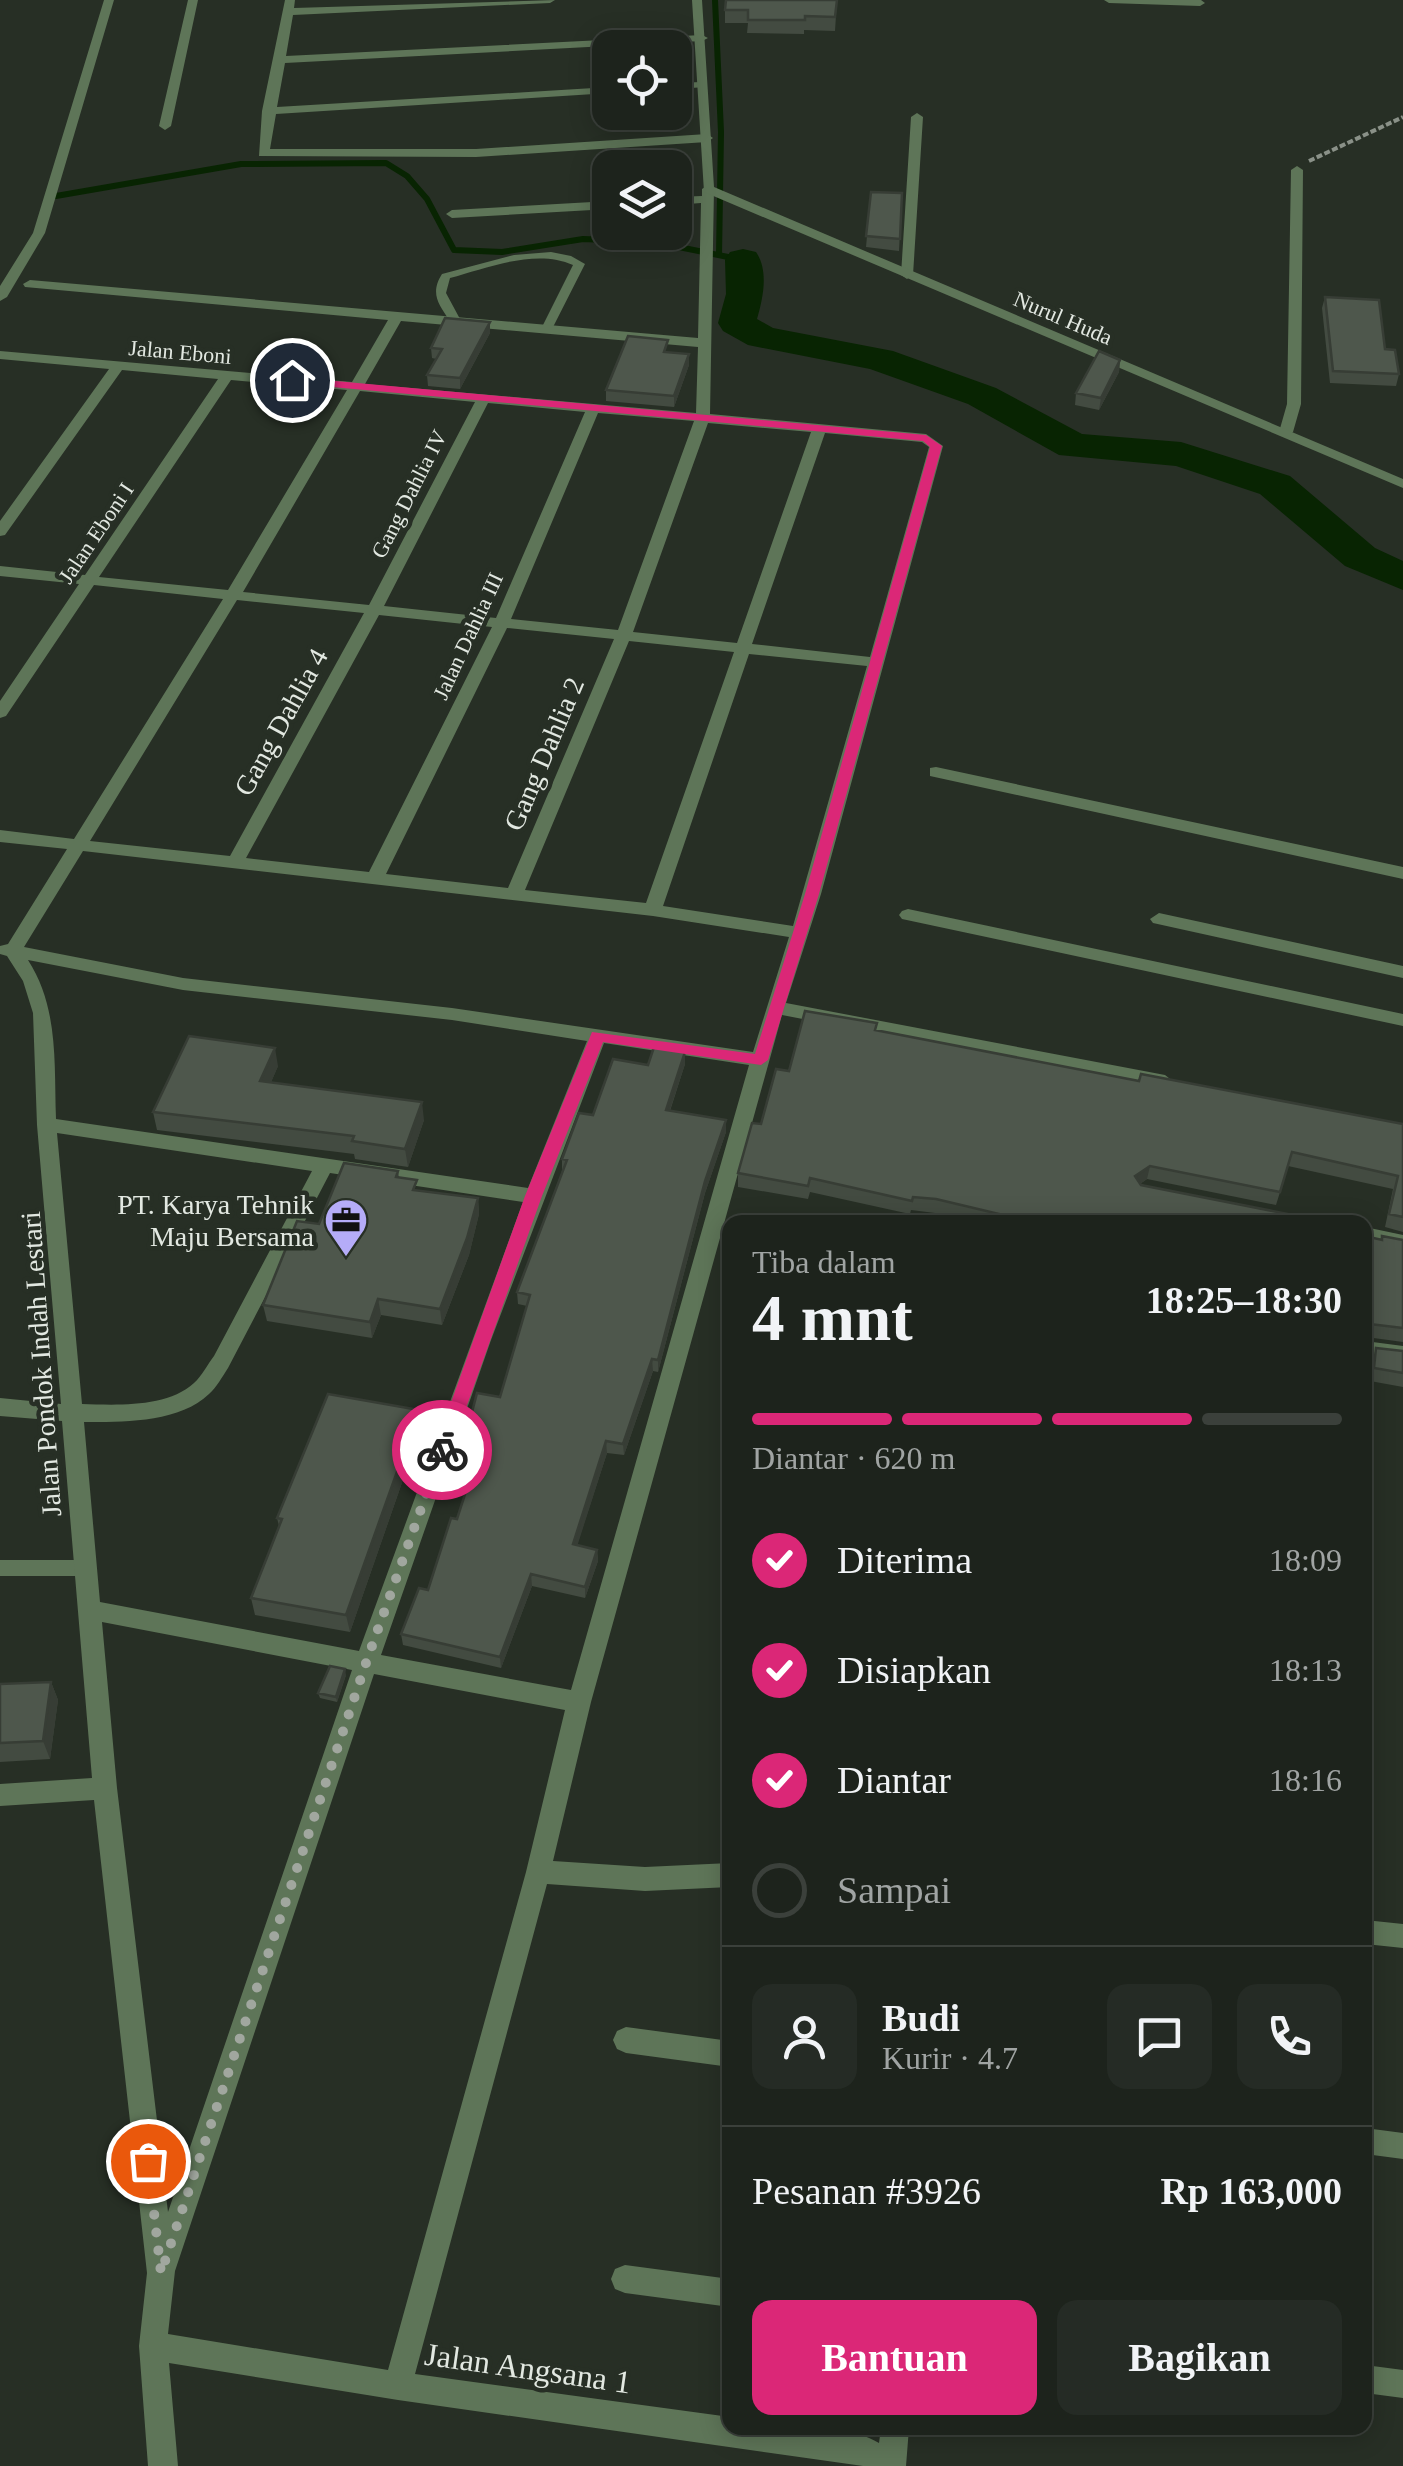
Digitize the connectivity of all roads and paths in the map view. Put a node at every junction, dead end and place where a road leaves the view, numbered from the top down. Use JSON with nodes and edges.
{"nodes":[{"id":1,"x":109,"y":0,"type":"edge"},
{"id":2,"x":193,"y":0,"type":"edge"},
{"id":3,"x":550,"y":0,"type":"edge"},
{"id":4,"x":698,"y":0,"type":"edge"},
{"id":5,"x":1109,"y":0,"type":"edge"},
{"id":6,"x":1200,"y":3,"type":"dead end"},
{"id":7,"x":290,"y":6,"type":"edge"},
{"id":8,"x":702,"y":38,"type":"junction"},
{"id":9,"x":280,"y":60,"type":"junction"},
{"id":10,"x":692,"y":85,"type":"edge"},
{"id":11,"x":702,"y":85,"type":"junction"},
{"id":12,"x":592,"y":91,"type":"edge"},
{"id":13,"x":268,"y":111,"type":"junction"},
{"id":14,"x":1403,"y":117,"type":"edge"},
{"id":15,"x":916,"y":118,"type":"dead end"},
{"id":16,"x":165,"y":126,"type":"dead end"},
{"id":17,"x":707,"y":138,"type":"junction"},
{"id":18,"x":1296,"y":170,"type":"joint"},
{"id":19,"x":707,"y":194,"type":"junction"},
{"id":20,"x":692,"y":197,"type":"edge"},
{"id":21,"x":592,"y":205,"type":"edge"},
{"id":22,"x":452,"y":214,"type":"dead end"},
{"id":23,"x":907,"y":275,"type":"junction"},
{"id":24,"x":5,"y":282,"type":"edge"},
{"id":25,"x":30,"y":284,"type":"dead end"},
{"id":26,"x":0,"y":298,"type":"edge"},
{"id":27,"x":397,"y":317,"type":"junction"},
{"id":28,"x":454,"y":319,"type":"junction"},
{"id":29,"x":547,"y":329,"type":"junction"},
{"id":30,"x":704,"y":343,"type":"junction"},
{"id":31,"x":6,"y":356,"type":"edge"},
{"id":32,"x":116,"y":367,"type":"junction"},
{"id":33,"x":0,"y":373,"type":"edge"},
{"id":34,"x":227,"y":376,"type":"junction"},
{"id":35,"x":357,"y":385,"type":"junction"},
{"id":36,"x":484,"y":398,"type":"junction"},
{"id":37,"x":592,"y":408,"type":"junction"},
{"id":38,"x":702,"y":417,"type":"junction"},
{"id":39,"x":819,"y":429,"type":"junction"},
{"id":40,"x":1286,"y":432,"type":"junction"},
{"id":41,"x":1403,"y":484,"type":"edge"},
{"id":42,"x":0,"y":532,"type":"edge"},
{"id":43,"x":0,"y":571,"type":"edge"},
{"id":44,"x":92,"y":581,"type":"junction"},
{"id":45,"x":231,"y":597,"type":"junction"},
{"id":46,"x":374,"y":610,"type":"junction"},
{"id":47,"x":502,"y":622,"type":"junction"},
{"id":48,"x":624,"y":634,"type":"junction"},
{"id":49,"x":743,"y":649,"type":"junction"},
{"id":50,"x":876,"y":662,"type":"junction"},
{"id":51,"x":0,"y":713,"type":"edge"},
{"id":52,"x":936,"y":772,"type":"dead end"},
{"id":53,"x":0,"y":836,"type":"edge"},
{"id":54,"x":80,"y":843,"type":"junction"},
{"id":55,"x":236,"y":861,"type":"junction"},
{"id":56,"x":1403,"y":873,"type":"edge"},
{"id":57,"x":375,"y":878,"type":"junction"},
{"id":58,"x":514,"y":895,"type":"junction"},
{"id":59,"x":653,"y":910,"type":"junction"},
{"id":60,"x":908,"y":915,"type":"dead end"},
{"id":61,"x":1160,"y":919,"type":"dead end"},
{"id":62,"x":800,"y":933,"type":"junction"},
{"id":63,"x":6,"y":950,"type":"edge"},
{"id":64,"x":1403,"y":972,"type":"edge"},
{"id":65,"x":776,"y":1007,"type":"junction"},
{"id":66,"x":1403,"y":1020,"type":"edge"},
{"id":67,"x":598,"y":1036,"type":"junction"},
{"id":68,"x":761,"y":1060,"type":"junction"},
{"id":69,"x":1187,"y":1086,"type":"edge"},
{"id":70,"x":46,"y":1125,"type":"junction"},
{"id":71,"x":325,"y":1164,"type":"junction"},
{"id":72,"x":534,"y":1196,"type":"junction"},
{"id":73,"x":1372,"y":1236,"type":"edge"},
{"id":74,"x":1403,"y":1243,"type":"edge"},
{"id":75,"x":1372,"y":1350,"type":"edge"},
{"id":76,"x":1403,"y":1354,"type":"edge"},
{"id":77,"x":0,"y":1407,"type":"edge"},
{"id":78,"x":70,"y":1414,"type":"junction"},
{"id":79,"x":0,"y":1568,"type":"edge"},
{"id":80,"x":85,"y":1568,"type":"junction"},
{"id":81,"x":88,"y":1610,"type":"junction"},
{"id":82,"x":367,"y":1660,"type":"junction"},
{"id":83,"x":579,"y":1702,"type":"junction"},
{"id":84,"x":105,"y":1788,"type":"junction"},
{"id":85,"x":0,"y":1795,"type":"edge"},
{"id":86,"x":538,"y":1872,"type":"junction"},
{"id":87,"x":722,"y":1876,"type":"edge"},
{"id":88,"x":1372,"y":1933,"type":"edge"},
{"id":89,"x":1403,"y":1936,"type":"edge"},
{"id":90,"x":626,"y":2040,"type":"dead end"},
{"id":91,"x":722,"y":2053,"type":"edge"},
{"id":92,"x":1372,"y":2142,"type":"edge"},
{"id":93,"x":1403,"y":2146,"type":"edge"},
{"id":94,"x":161,"y":2273,"type":"junction"},
{"id":95,"x":625,"y":2278,"type":"dead end"},
{"id":96,"x":722,"y":2292,"type":"edge"},
{"id":97,"x":153,"y":2346,"type":"junction"},
{"id":98,"x":1372,"y":2380,"type":"edge"},
{"id":99,"x":1403,"y":2384,"type":"edge"},
{"id":100,"x":398,"y":2386,"type":"junction"},
{"id":101,"x":722,"y":2430,"type":"edge"},
{"id":102,"x":758,"y":2435,"type":"edge"},
{"id":103,"x":894,"y":2435,"type":"edge"},
{"id":104,"x":164,"y":2466,"type":"edge"},
{"id":105,"x":891,"y":2466,"type":"edge"}],
"edges":[{"from":1,"to":24,"type":"street"},
{"from":2,"to":16,"type":"street"},
{"from":3,"to":7,"type":"street"},
{"from":4,"to":8,"type":"street","name":"Gang Dahlia 2"},
{"from":5,"to":6,"type":"street"},
{"from":7,"to":9,"type":"street"},
{"from":8,"to":9,"type":"street"},
{"from":8,"to":11,"type":"street","name":"Gang Dahlia 2"},
{"from":9,"to":13,"type":"street"},
{"from":10,"to":11,"type":"street"},
{"from":11,"to":17,"type":"street","name":"Gang Dahlia 2"},
{"from":12,"to":13,"type":"street"},
{"from":13,"to":17,"type":"street"},
{"from":14,"to":18,"type":"path"},
{"from":15,"to":23,"type":"street"},
{"from":17,"to":19,"type":"street","name":"Gang Dahlia 2"},
{"from":18,"to":40,"type":"street"},
{"from":19,"to":20,"type":"street"},
{"from":19,"to":23,"type":"street","name":"Nurul Huda"},
{"from":19,"to":30,"type":"street","name":"Gang Dahlia 2"},
{"from":21,"to":22,"type":"street"},
{"from":23,"to":40,"type":"street","name":"Nurul Huda"},
{"from":24,"to":26,"type":"street"},
{"from":25,"to":27,"type":"street"},
{"from":27,"to":28,"type":"street"},
{"from":27,"to":35,"type":"street"},
{"from":28,"to":29,"type":"street"},
{"from":28,"to":29,"type":"lane"},
{"from":29,"to":30,"type":"street"},
{"from":30,"to":38,"type":"street","name":"Gang Dahlia 2"},
{"from":31,"to":32,"type":"street","name":"Jalan Eboni"},
{"from":31,"to":33,"type":"street"},
{"from":32,"to":34,"type":"street","name":"Jalan Eboni"},
{"from":32,"to":42,"type":"street"},
{"from":34,"to":35,"type":"street","name":"Jalan Eboni"},
{"from":34,"to":44,"type":"street","name":"Jalan Eboni I"},
{"from":35,"to":36,"type":"street","name":"Jalan Eboni"},
{"from":35,"to":45,"type":"street"},
{"from":36,"to":37,"type":"street","name":"Jalan Eboni"},
{"from":36,"to":46,"type":"street","name":"Gang Dahlia IV"},
{"from":37,"to":38,"type":"street","name":"Jalan Eboni"},
{"from":37,"to":47,"type":"street","name":"Jalan Dahlia III"},
{"from":38,"to":39,"type":"street","name":"Jalan Eboni"},
{"from":38,"to":48,"type":"street","name":"Gang Dahlia 2"},
{"from":39,"to":49,"type":"street"},
{"from":39,"to":50,"type":"street","name":"Jalan Eboni"},
{"from":40,"to":41,"type":"street","name":"Nurul Huda"},
{"from":43,"to":44,"type":"street"},
{"from":44,"to":45,"type":"street"},
{"from":44,"to":51,"type":"street","name":"Jalan Eboni I"},
{"from":45,"to":46,"type":"street"},
{"from":45,"to":54,"type":"street"},
{"from":46,"to":47,"type":"street"},
{"from":46,"to":55,"type":"street","name":"Gang Dahlia 4"},
{"from":47,"to":48,"type":"street"},
{"from":47,"to":57,"type":"street","name":"Jalan Dahlia III"},
{"from":48,"to":49,"type":"street"},
{"from":48,"to":58,"type":"street","name":"Gang Dahlia 2"},
{"from":49,"to":50,"type":"street"},
{"from":49,"to":59,"type":"street"},
{"from":50,"to":62,"type":"street"},
{"from":52,"to":56,"type":"street"},
{"from":53,"to":54,"type":"street"},
{"from":54,"to":55,"type":"street"},
{"from":54,"to":63,"type":"street"},
{"from":55,"to":57,"type":"street"},
{"from":57,"to":58,"type":"street"},
{"from":58,"to":59,"type":"street"},
{"from":59,"to":62,"type":"street"},
{"from":60,"to":66,"type":"street"},
{"from":61,"to":64,"type":"street"},
{"from":62,"to":65,"type":"street"},
{"from":63,"to":67,"type":"street"},
{"from":63,"to":70,"type":"street","name":"Jalan Pondok Indah Lestari"},
{"from":65,"to":68,"type":"street"},
{"from":65,"to":69,"type":"street"},
{"from":67,"to":68,"type":"street"},
{"from":67,"to":72,"type":"street"},
{"from":68,"to":83,"type":"street"},
{"from":70,"to":71,"type":"street"},
{"from":70,"to":78,"type":"street","name":"Jalan Pondok Indah Lestari"},
{"from":71,"to":72,"type":"street"},
{"from":71,"to":78,"type":"street"},
{"from":72,"to":82,"type":"street"},
{"from":73,"to":74,"type":"street"},
{"from":75,"to":76,"type":"street"},
{"from":77,"to":78,"type":"street"},
{"from":78,"to":80,"type":"street","name":"Jalan Pondok Indah Lestari"},
{"from":79,"to":80,"type":"lane"},
{"from":80,"to":81,"type":"street","name":"Jalan Pondok Indah Lestari"},
{"from":81,"to":82,"type":"street"},
{"from":81,"to":84,"type":"street","name":"Jalan Pondok Indah Lestari"},
{"from":82,"to":83,"type":"street"},
{"from":82,"to":94,"type":"street"},
{"from":83,"to":86,"type":"street"},
{"from":84,"to":85,"type":"street"},
{"from":84,"to":94,"type":"street","name":"Jalan Pondok Indah Lestari"},
{"from":86,"to":87,"type":"street"},
{"from":86,"to":100,"type":"street"},
{"from":88,"to":89,"type":"street"},
{"from":90,"to":91,"type":"street"},
{"from":92,"to":93,"type":"street"},
{"from":94,"to":97,"type":"street","name":"Jalan Pondok Indah Lestari"},
{"from":95,"to":96,"type":"street"},
{"from":97,"to":100,"type":"street","name":"Jalan Angsana 1"},
{"from":97,"to":104,"type":"street","name":"Jalan Pondok Indah Lestari"},
{"from":98,"to":99,"type":"street"},
{"from":100,"to":101,"type":"street","name":"Jalan Angsana 1"},
{"from":102,"to":105,"type":"street","name":"Jalan Angsana 1"},
{"from":103,"to":105,"type":"street"}]}
